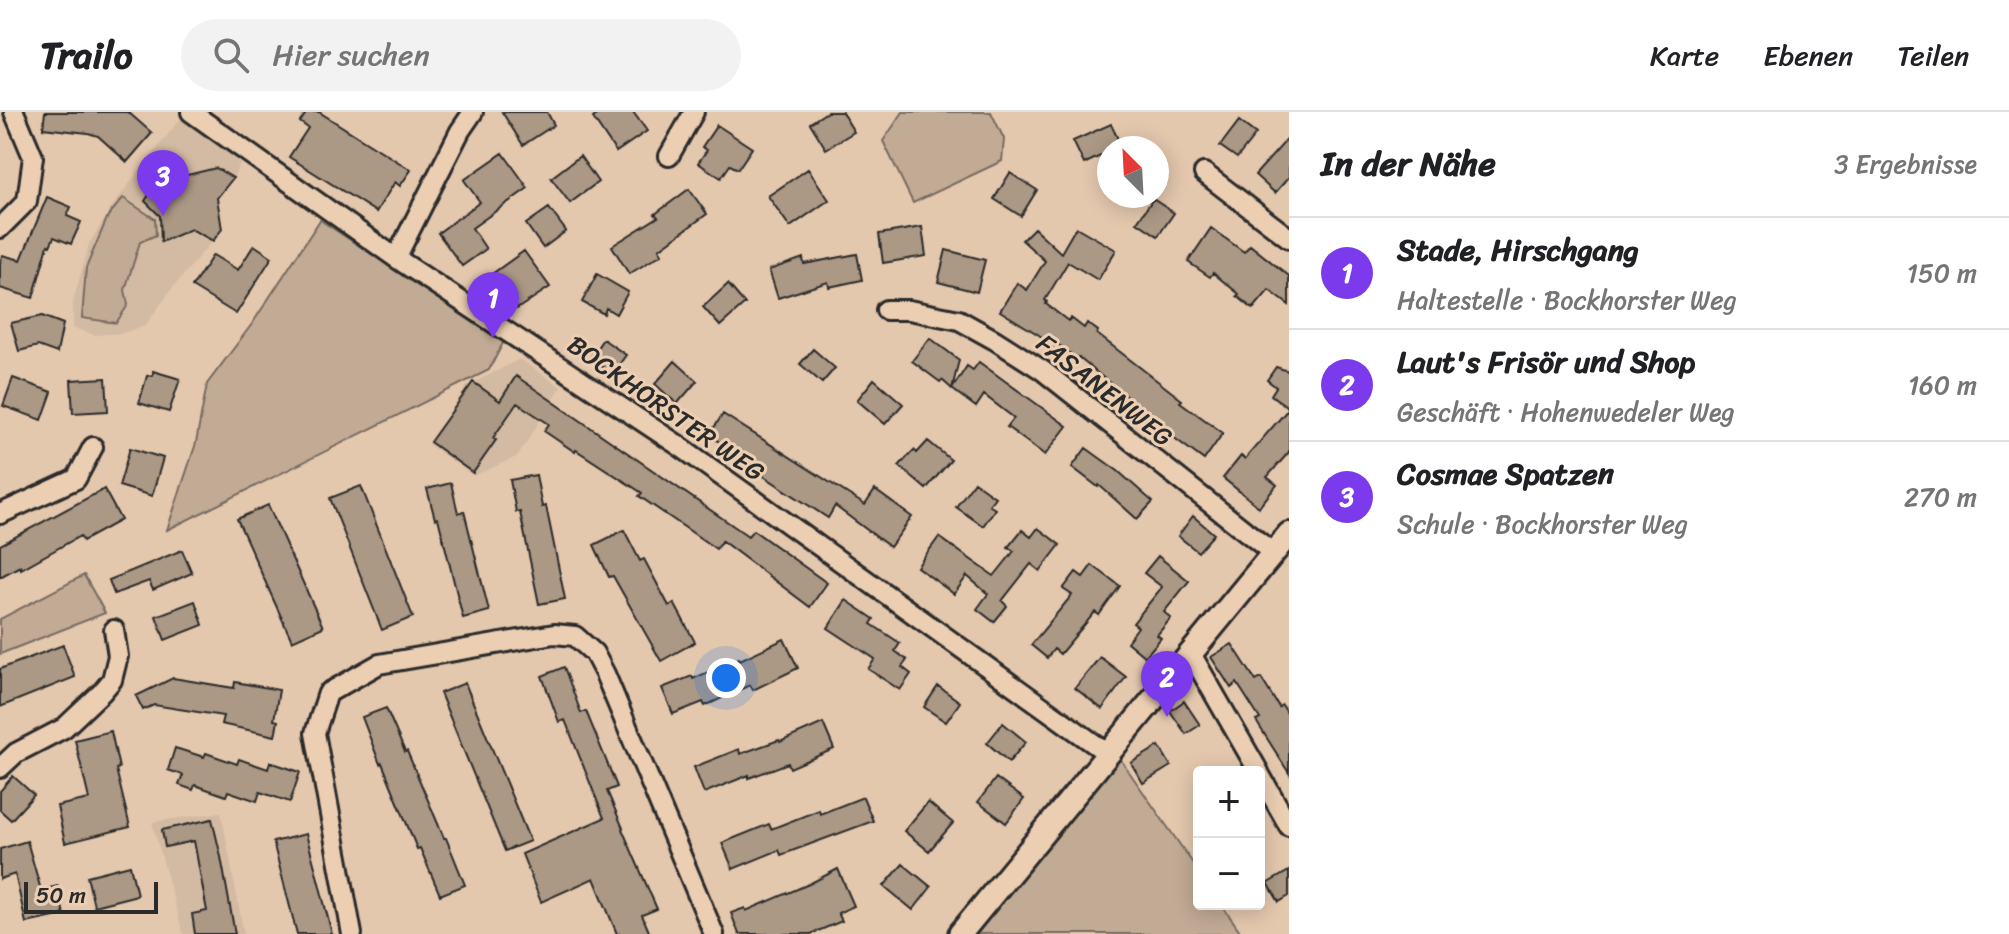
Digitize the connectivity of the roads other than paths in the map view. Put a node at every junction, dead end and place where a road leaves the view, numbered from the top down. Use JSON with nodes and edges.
{"nodes":[{"id":1,"x":14,"y":112,"type":"edge"},
{"id":2,"x":191,"y":112,"type":"edge"},
{"id":3,"x":473,"y":112,"type":"edge"},
{"id":4,"x":694,"y":112,"type":"edge"},
{"id":5,"x":669,"y":156,"type":"dead end"},
{"id":6,"x":1204,"y":173,"type":"dead end"},
{"id":7,"x":0,"y":228,"type":"edge"},
{"id":8,"x":1289,"y":238,"type":"edge"},
{"id":9,"x":396,"y":258,"type":"junction"},
{"id":10,"x":886,"y":310,"type":"dead end"},
{"id":11,"x":93,"y":447,"type":"dead end"},
{"id":12,"x":0,"y":514,"type":"edge"},
{"id":13,"x":1289,"y":534,"type":"edge"},
{"id":14,"x":1273,"y":553,"type":"junction"},
{"id":15,"x":114,"y":630,"type":"dead end"},
{"id":16,"x":1190,"y":652,"type":"junction"},
{"id":17,"x":1107,"y":753,"type":"junction"},
{"id":18,"x":1256,"y":766,"type":"edge"},
{"id":19,"x":0,"y":768,"type":"edge"},
{"id":20,"x":1265,"y":783,"type":"edge"},
{"id":21,"x":1289,"y":826,"type":"edge"},
{"id":22,"x":352,"y":934,"type":"edge"},
{"id":23,"x":714,"y":934,"type":"edge"},
{"id":24,"x":960,"y":934,"type":"edge"}],
"edges":[{"from":1,"to":7,"type":"street"},
{"from":2,"to":9,"type":"street","name":"BOCKHORSTER WEG"},
{"from":3,"to":9,"type":"street"},
{"from":4,"to":5,"type":"street"},
{"from":6,"to":8,"type":"street"},
{"from":9,"to":17,"type":"street","name":"BOCKHORSTER WEG"},
{"from":10,"to":14,"type":"street","name":"FASANENWEG"},
{"from":11,"to":12,"type":"street"},
{"from":13,"to":14,"type":"street"},
{"from":14,"to":16,"type":"street"},
{"from":15,"to":19,"type":"street"},
{"from":16,"to":17,"type":"street"},
{"from":16,"to":18,"type":"street"},
{"from":17,"to":24,"type":"street"},
{"from":20,"to":21,"type":"street"},
{"from":22,"to":23,"type":"street"}]}
